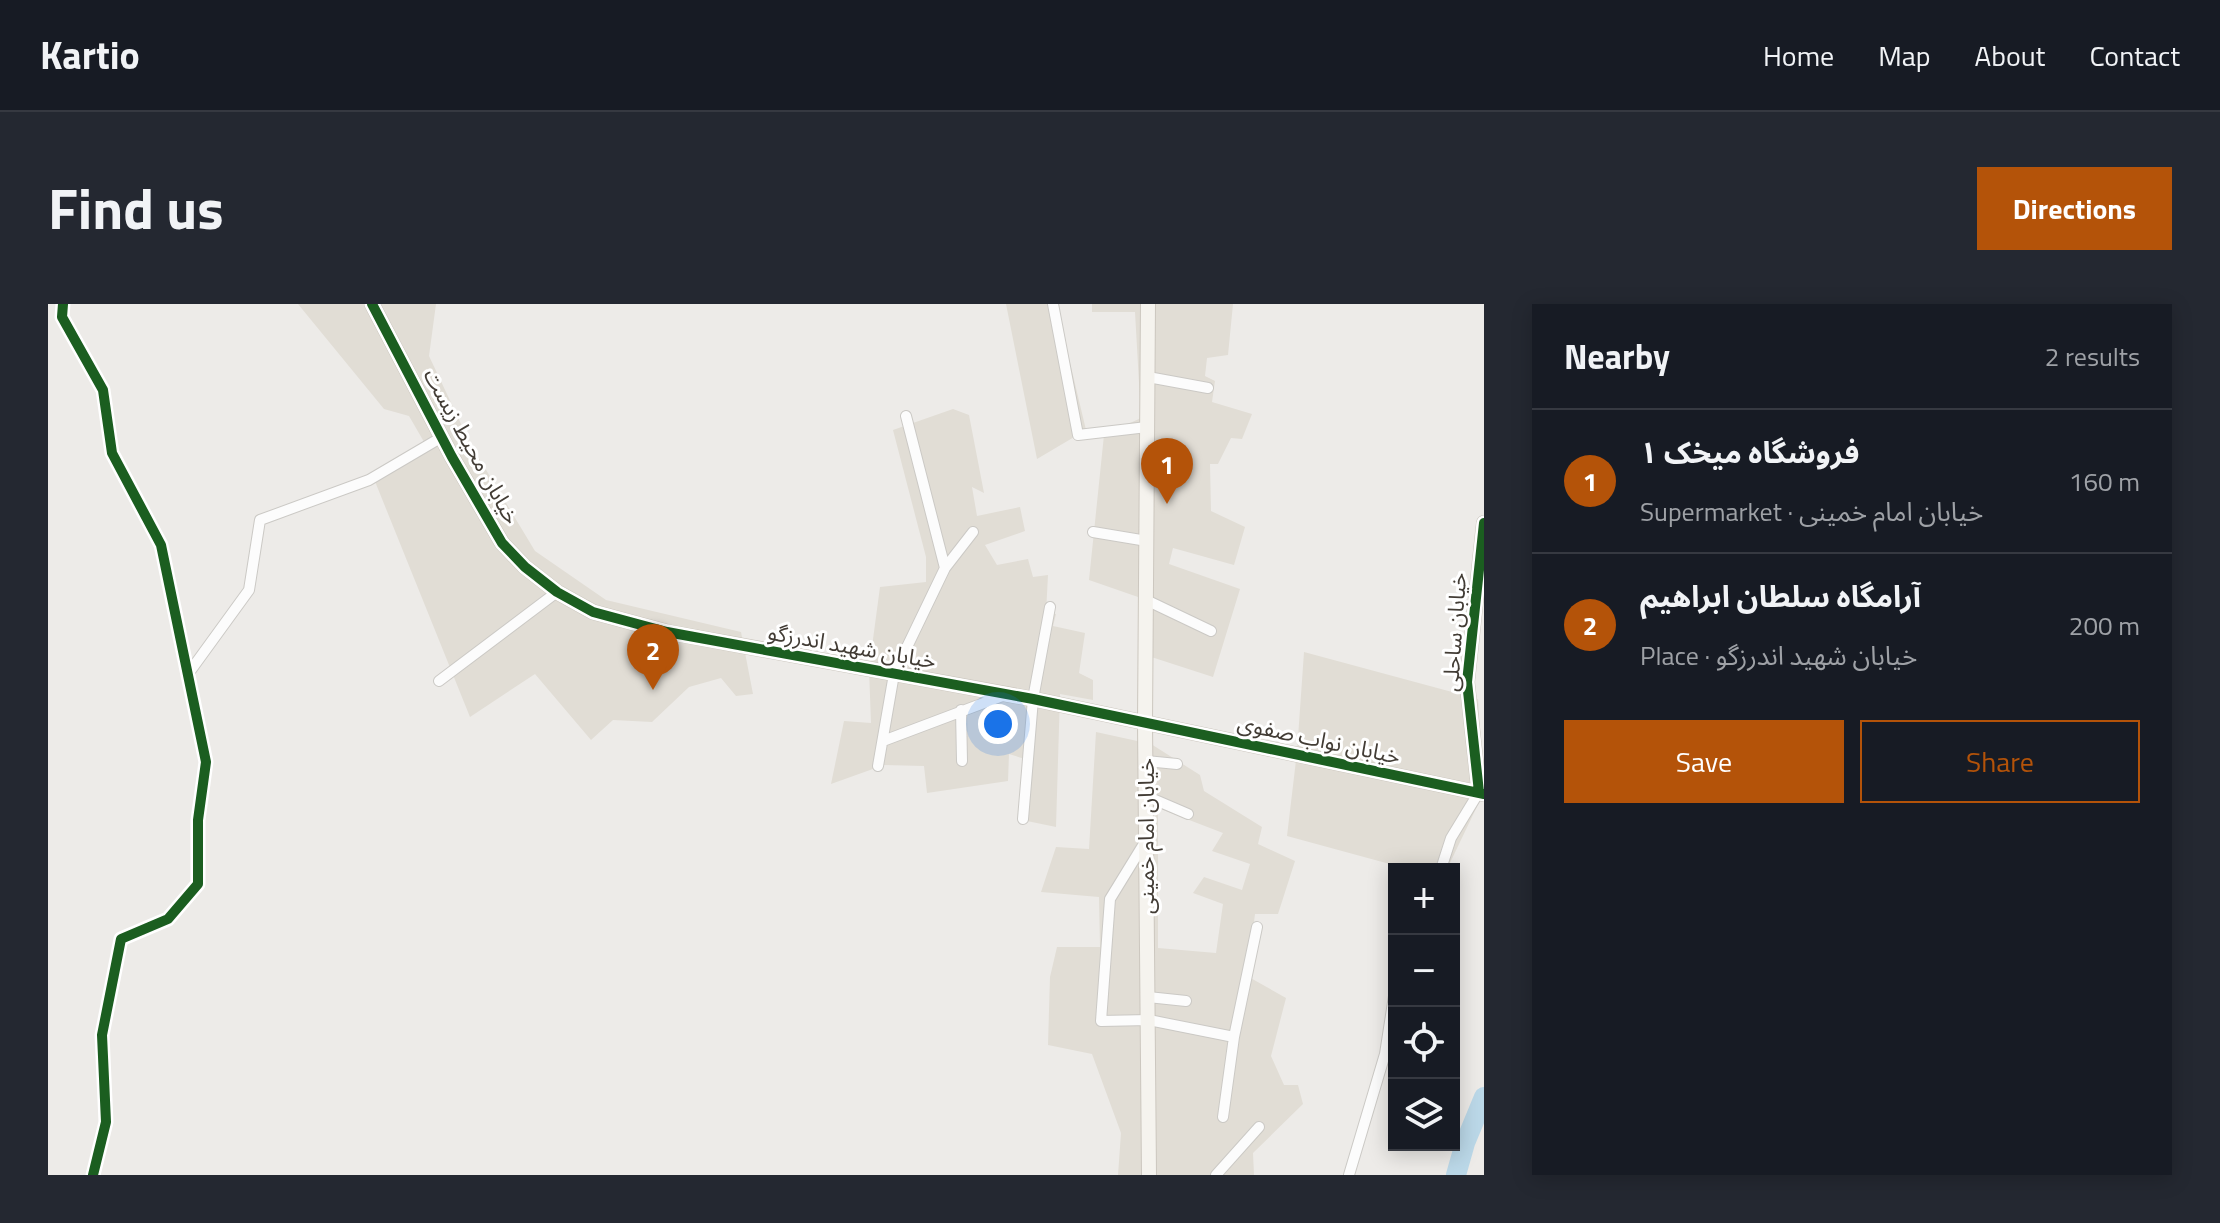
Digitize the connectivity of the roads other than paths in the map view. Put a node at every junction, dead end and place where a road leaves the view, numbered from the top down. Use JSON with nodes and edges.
{"nodes":[{"id":1,"x":63,"y":304,"type":"edge"},
{"id":2,"x":372,"y":304,"type":"edge"},
{"id":3,"x":1053,"y":304,"type":"edge"},
{"id":4,"x":1148,"y":304,"type":"edge"},
{"id":5,"x":1148,"y":377,"type":"junction"},
{"id":6,"x":1208,"y":388,"type":"dead end"},
{"id":7,"x":906,"y":416,"type":"dead end"},
{"id":8,"x":1147,"y":427,"type":"junction"},
{"id":9,"x":442,"y":437,"type":"junction"},
{"id":10,"x":1484,"y":523,"type":"edge"},
{"id":11,"x":973,"y":532,"type":"dead end"},
{"id":12,"x":1093,"y":532,"type":"dead end"},
{"id":13,"x":1147,"y":541,"type":"junction"},
{"id":14,"x":945,"y":568,"type":"junction"},
{"id":15,"x":557,"y":592,"type":"junction"},
{"id":16,"x":1146,"y":600,"type":"junction"},
{"id":17,"x":1050,"y":607,"type":"dead end"},
{"id":18,"x":1211,"y":631,"type":"dead end"},
{"id":19,"x":188,"y":674,"type":"junction"},
{"id":20,"x":894,"y":674,"type":"junction"},
{"id":21,"x":439,"y":681,"type":"dead end"},
{"id":22,"x":1007,"y":695,"type":"junction"},
{"id":23,"x":1033,"y":699,"type":"junction"},
{"id":24,"x":961,"y":710,"type":"junction"},
{"id":25,"x":1145,"y":723,"type":"junction"},
{"id":26,"x":883,"y":741,"type":"junction"},
{"id":27,"x":962,"y":761,"type":"dead end"},
{"id":28,"x":1146,"y":761,"type":"junction"},
{"id":29,"x":1177,"y":764,"type":"dead end"},
{"id":30,"x":878,"y":766,"type":"dead end"},
{"id":31,"x":1481,"y":793,"type":"edge"},
{"id":32,"x":1146,"y":796,"type":"junction"},
{"id":33,"x":1188,"y":814,"type":"dead end"},
{"id":34,"x":1023,"y":819,"type":"dead end"},
{"id":35,"x":1146,"y":840,"type":"junction"},
{"id":36,"x":1443,"y":863,"type":"edge"},
{"id":37,"x":1257,"y":927,"type":"dead end"},
{"id":38,"x":1148,"y":997,"type":"junction"},
{"id":39,"x":1186,"y":1001,"type":"dead end"},
{"id":40,"x":1392,"y":1007,"type":"edge"},
{"id":41,"x":1149,"y":1020,"type":"junction"},
{"id":42,"x":1234,"y":1037,"type":"junction"},
{"id":43,"x":1223,"y":1117,"type":"dead end"},
{"id":44,"x":1259,"y":1127,"type":"dead end"},
{"id":45,"x":93,"y":1175,"type":"edge"},
{"id":46,"x":1149,"y":1175,"type":"edge"},
{"id":47,"x":1216,"y":1175,"type":"edge"},
{"id":48,"x":1349,"y":1175,"type":"edge"}],
"edges":[{"from":1,"to":19,"type":"street"},
{"from":2,"to":9,"type":"street","name":"خیابان محیط زیست"},
{"from":3,"to":8,"type":"street"},
{"from":4,"to":5,"type":"street","name":"خیابان امام خمینی"},
{"from":5,"to":6,"type":"street"},
{"from":5,"to":8,"type":"street","name":"خیابان امام خمینی"},
{"from":7,"to":14,"type":"street"},
{"from":8,"to":13,"type":"street","name":"خیابان امام خمینی"},
{"from":9,"to":15,"type":"street","name":"خیابان محیط زیست"},
{"from":9,"to":19,"type":"street"},
{"from":10,"to":31,"type":"street","name":"خیابان ساحلی"},
{"from":11,"to":14,"type":"street"},
{"from":12,"to":13,"type":"street"},
{"from":13,"to":16,"type":"street","name":"خیابان امام خمینی"},
{"from":14,"to":20,"type":"street"},
{"from":15,"to":20,"type":"street","name":"خیابان شهید اندرزگو"},
{"from":15,"to":21,"type":"street"},
{"from":16,"to":18,"type":"street"},
{"from":16,"to":25,"type":"street","name":"خیابان امام خمینی"},
{"from":17,"to":23,"type":"street"},
{"from":19,"to":45,"type":"street"},
{"from":20,"to":22,"type":"street","name":"خیابان شهید اندرزگو"},
{"from":20,"to":26,"type":"street"},
{"from":22,"to":23,"type":"street","name":"خیابان شهید اندرزگو"},
{"from":22,"to":24,"type":"street"},
{"from":23,"to":25,"type":"street","name":"خیابان شهید اندرزگو"},
{"from":23,"to":34,"type":"street"},
{"from":24,"to":26,"type":"street"},
{"from":24,"to":27,"type":"street"},
{"from":25,"to":28,"type":"street","name":"خیابان امام خمینی"},
{"from":25,"to":31,"type":"street","name":"خیابان نواب صفوی"},
{"from":26,"to":30,"type":"street"},
{"from":28,"to":29,"type":"street"},
{"from":28,"to":32,"type":"street","name":"خیابان امام خمینی"},
{"from":31,"to":36,"type":"street"},
{"from":32,"to":33,"type":"street"},
{"from":32,"to":35,"type":"street","name":"خیابان امام خمینی"},
{"from":35,"to":38,"type":"street","name":"خیابان امام خمینی"},
{"from":35,"to":41,"type":"street"},
{"from":37,"to":42,"type":"street"},
{"from":38,"to":39,"type":"street"},
{"from":38,"to":41,"type":"street","name":"خیابان امام خمینی"},
{"from":40,"to":48,"type":"street"},
{"from":41,"to":42,"type":"street"},
{"from":41,"to":46,"type":"street","name":"خیابان امام خمینی"},
{"from":42,"to":43,"type":"street"},
{"from":44,"to":47,"type":"street"}]}
